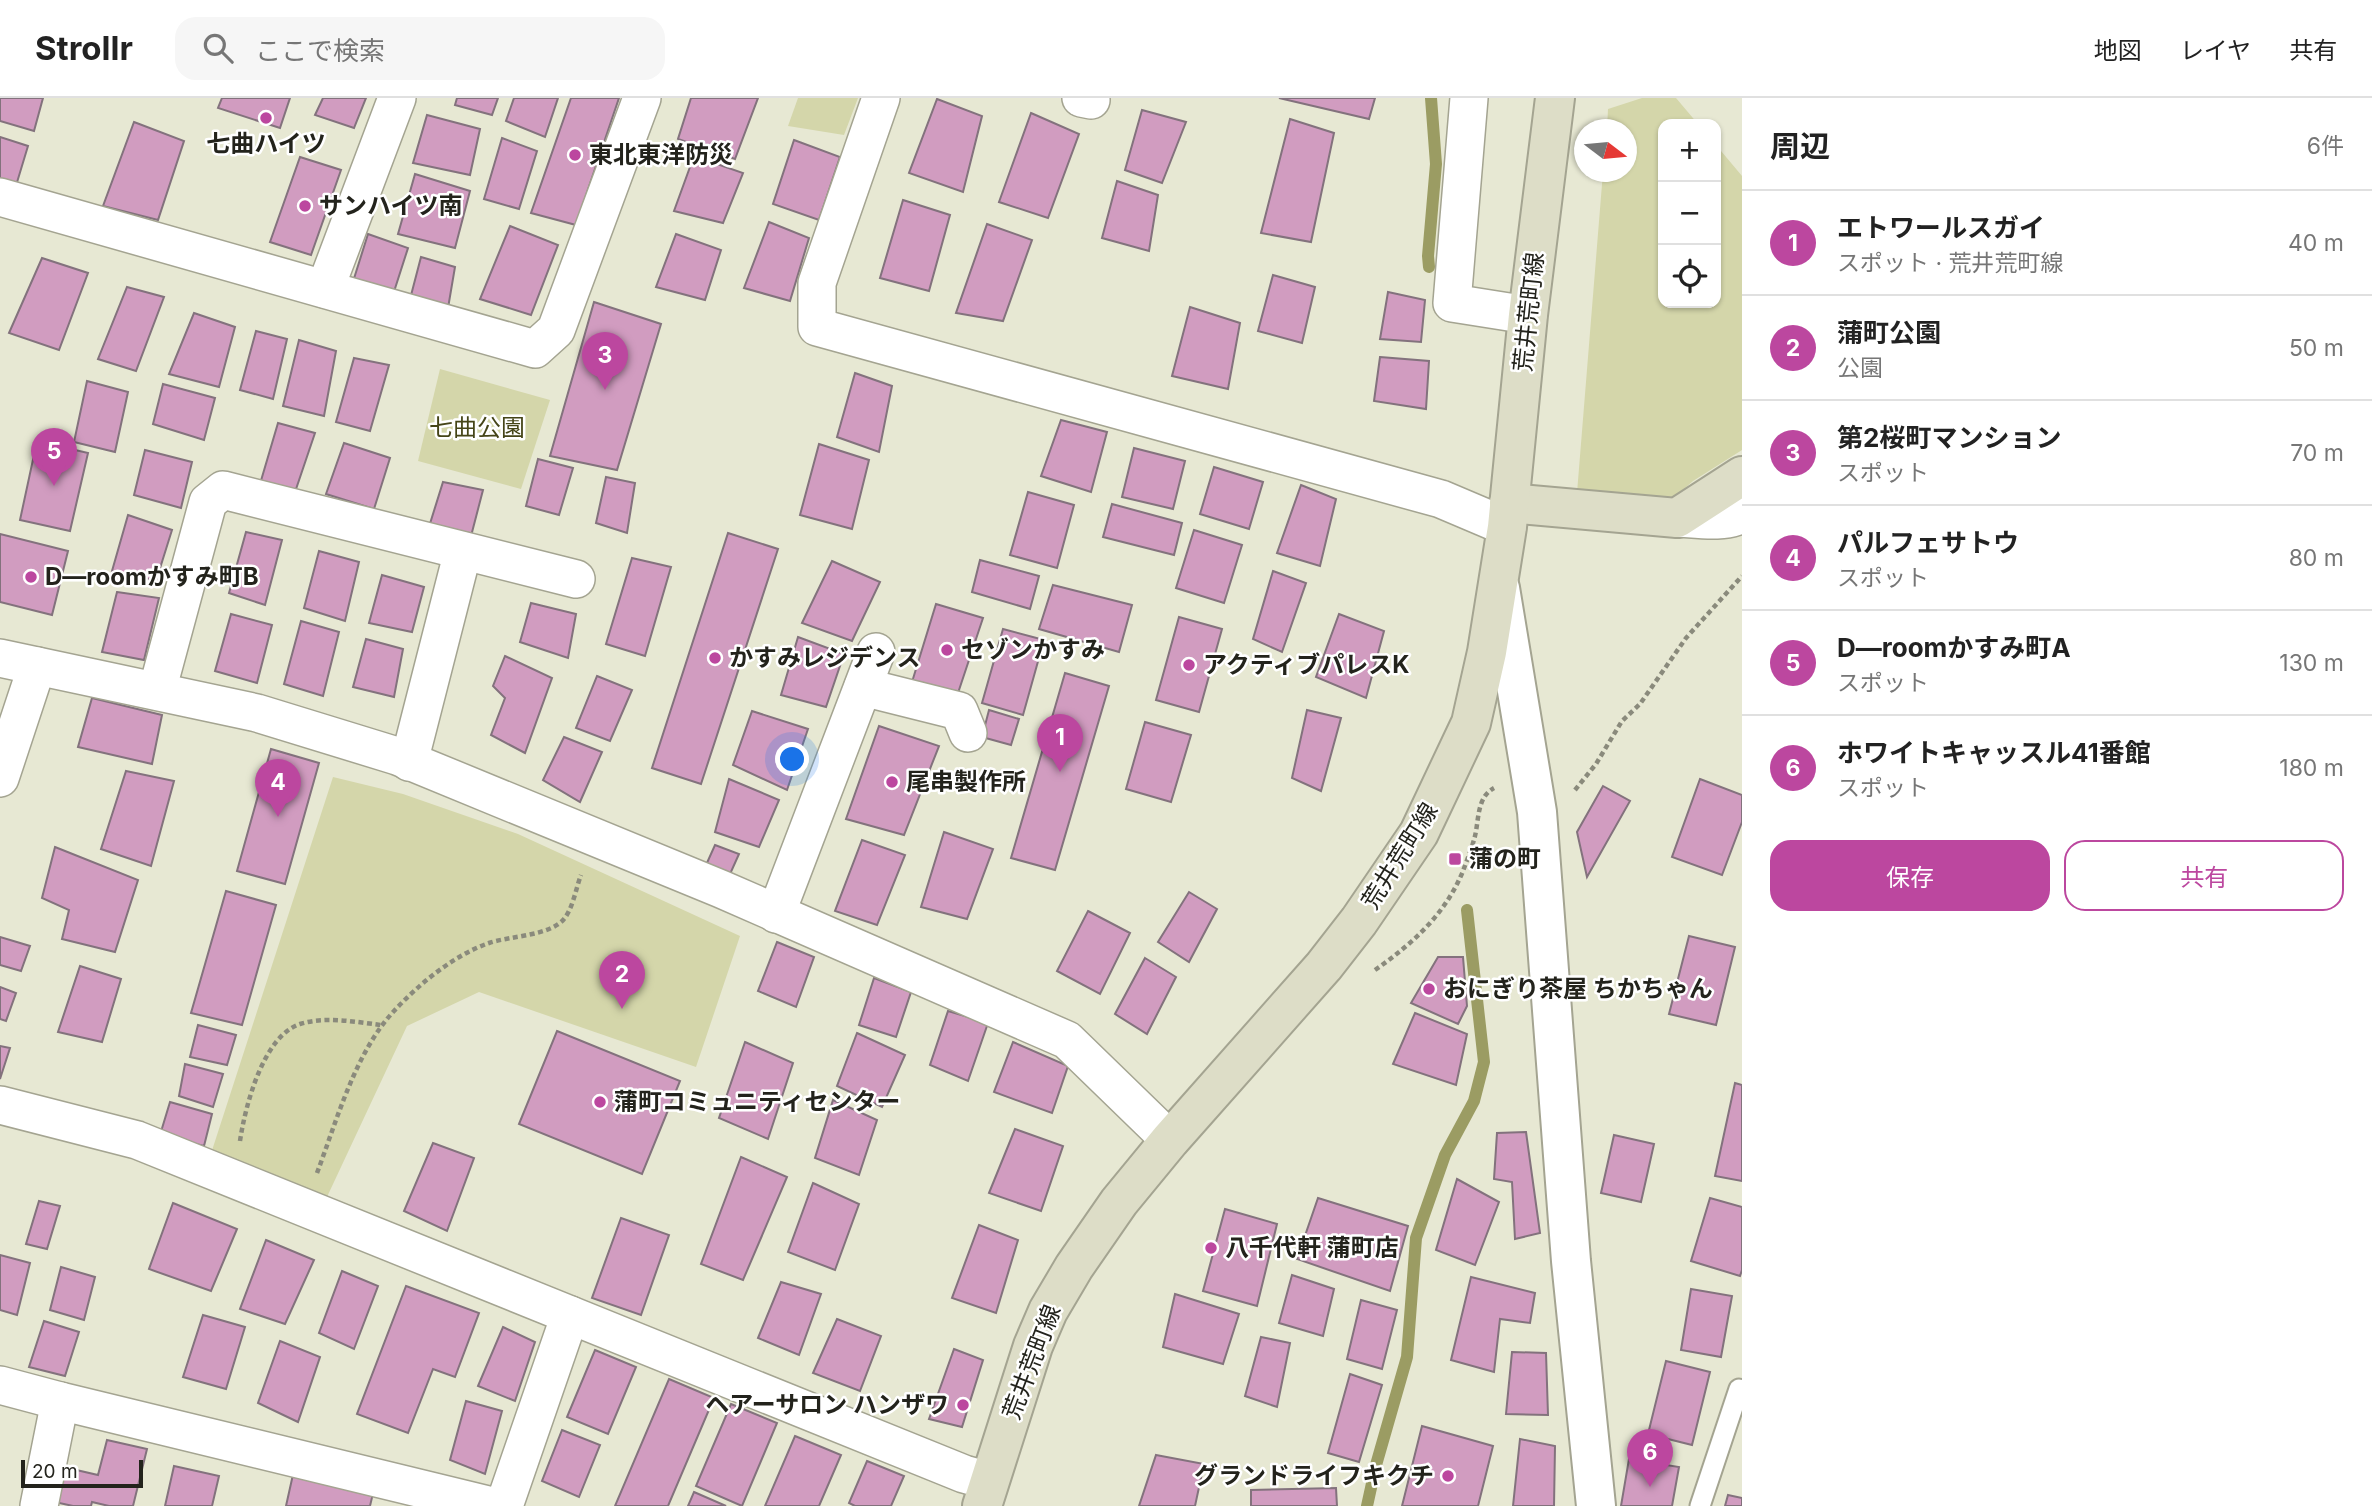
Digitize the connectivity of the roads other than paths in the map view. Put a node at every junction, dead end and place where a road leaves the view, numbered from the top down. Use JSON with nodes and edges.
{"nodes":[{"id":1,"x":397,"y":98,"type":"edge"},
{"id":2,"x":642,"y":98,"type":"edge"},
{"id":3,"x":881,"y":98,"type":"edge"},
{"id":4,"x":1469,"y":98,"type":"edge"},
{"id":5,"x":1555,"y":98,"type":"edge"},
{"id":6,"x":0,"y":197,"type":"edge"},
{"id":7,"x":325,"y":289,"type":"junction"},
{"id":8,"x":1528,"y":315,"type":"junction"},
{"id":9,"x":1742,"y":476,"type":"edge"},
{"id":10,"x":1742,"y":514,"type":"edge"},
{"id":11,"x":1508,"y":515,"type":"junction"},
{"id":12,"x":1677,"y":518,"type":"junction"},
{"id":13,"x":463,"y":551,"type":"junction"},
{"id":14,"x":576,"y":579,"type":"dead end"},
{"id":15,"x":1498,"y":579,"type":"junction"},
{"id":16,"x":876,"y":652,"type":"dead end"},
{"id":17,"x":0,"y":658,"type":"edge"},
{"id":18,"x":37,"y":666,"type":"junction"},
{"id":19,"x":863,"y":687,"type":"junction"},
{"id":20,"x":157,"y":691,"type":"junction"},
{"id":21,"x":968,"y":733,"type":"dead end"},
{"id":22,"x":409,"y":762,"type":"junction"},
{"id":23,"x":0,"y":778,"type":"edge"},
{"id":24,"x":776,"y":914,"type":"junction"},
{"id":25,"x":0,"y":1105,"type":"edge"},
{"id":26,"x":1170,"y":1140,"type":"junction"},
{"id":27,"x":570,"y":1315,"type":"junction"},
{"id":28,"x":0,"y":1385,"type":"edge"},
{"id":29,"x":1740,"y":1389,"type":"dead end"},
{"id":30,"x":60,"y":1401,"type":"junction"},
{"id":31,"x":985,"y":1493,"type":"edge"},
{"id":32,"x":38,"y":1506,"type":"edge"},
{"id":33,"x":492,"y":1506,"type":"edge"},
{"id":34,"x":504,"y":1506,"type":"edge"},
{"id":35,"x":1596,"y":1506,"type":"edge"},
{"id":36,"x":1700,"y":1506,"type":"edge"}],
"edges":[{"from":1,"to":7,"type":"street"},
{"from":2,"to":7,"type":"street"},
{"from":3,"to":11,"type":"street"},
{"from":4,"to":8,"type":"street"},
{"from":5,"to":8,"type":"main road","name":"荒井荒町線"},
{"from":6,"to":7,"type":"street"},
{"from":8,"to":11,"type":"main road","name":"荒井荒町線"},
{"from":9,"to":12,"type":"main road"},
{"from":10,"to":12,"type":"street"},
{"from":11,"to":12,"type":"main road"},
{"from":11,"to":15,"type":"main road","name":"荒井荒町線"},
{"from":13,"to":14,"type":"street"},
{"from":13,"to":20,"type":"street"},
{"from":13,"to":22,"type":"street"},
{"from":15,"to":26,"type":"main road","name":"荒井荒町線"},
{"from":15,"to":35,"type":"street"},
{"from":16,"to":19,"type":"street"},
{"from":17,"to":18,"type":"street"},
{"from":18,"to":20,"type":"street"},
{"from":18,"to":23,"type":"street"},
{"from":19,"to":21,"type":"street"},
{"from":19,"to":24,"type":"street"},
{"from":20,"to":22,"type":"street"},
{"from":22,"to":24,"type":"street"},
{"from":24,"to":26,"type":"street"},
{"from":25,"to":27,"type":"street"},
{"from":26,"to":31,"type":"main road","name":"荒井荒町線"},
{"from":27,"to":31,"type":"street"},
{"from":27,"to":34,"type":"street"},
{"from":28,"to":30,"type":"street"},
{"from":29,"to":36,"type":"lane"},
{"from":30,"to":32,"type":"street"},
{"from":30,"to":33,"type":"street"}]}
